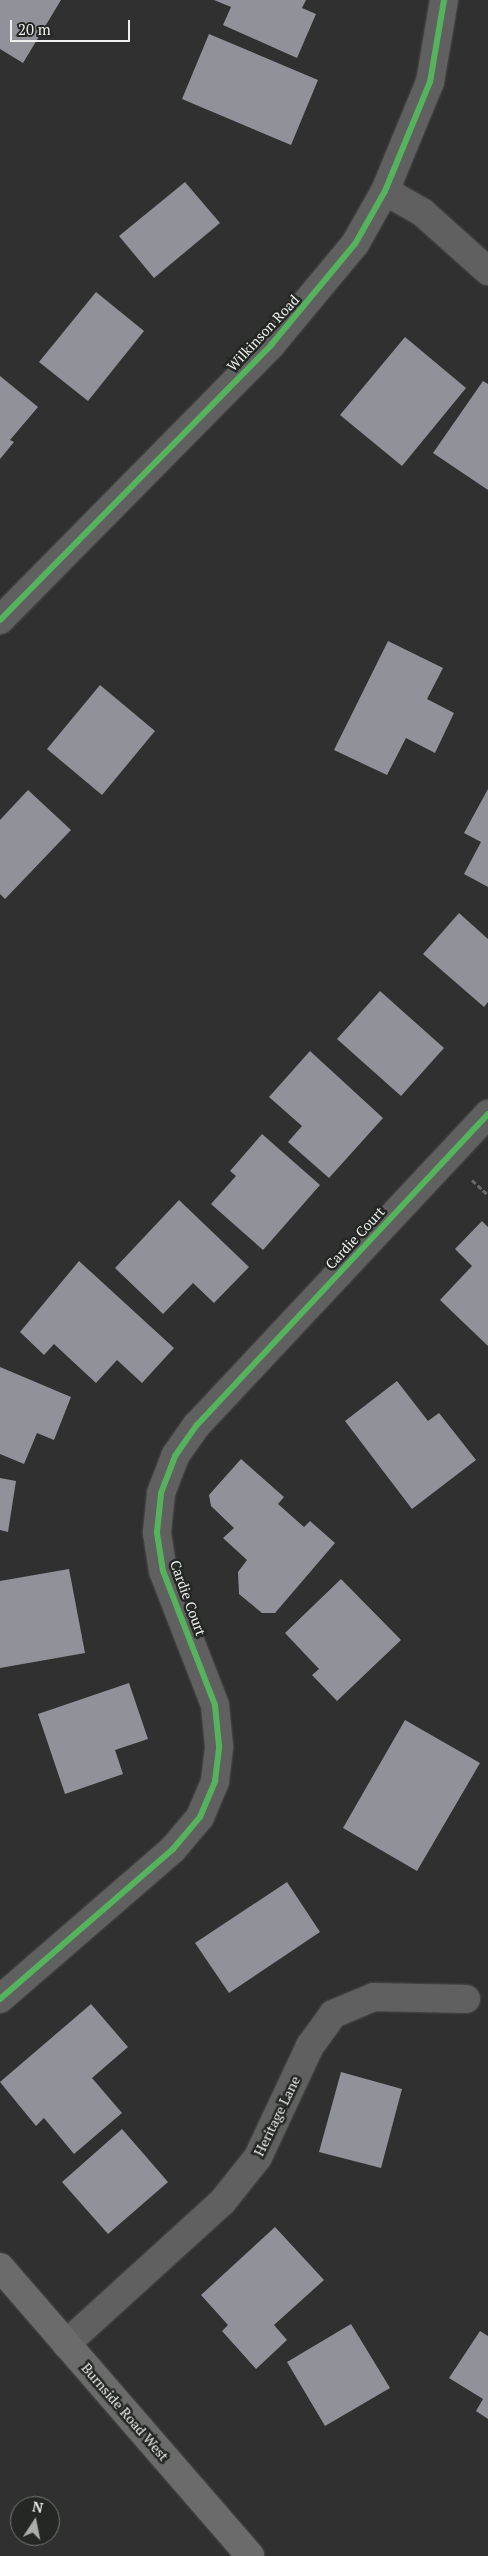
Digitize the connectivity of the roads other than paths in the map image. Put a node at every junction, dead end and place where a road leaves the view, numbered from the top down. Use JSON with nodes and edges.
{"nodes":[{"id":1,"x":444,"y":0,"type":"edge"},
{"id":2,"x":385,"y":191,"type":"junction"},
{"id":3,"x":488,"y":271,"type":"edge"},
{"id":4,"x":0,"y":620,"type":"edge"},
{"id":5,"x":488,"y":1114,"type":"edge"},
{"id":6,"x":0,"y":1999,"type":"edge"},
{"id":7,"x":466,"y":1999,"type":"dead end"},
{"id":8,"x":0,"y":2267,"type":"edge"},
{"id":9,"x":66,"y":2344,"type":"junction"},
{"id":10,"x":250,"y":2556,"type":"edge"}],
"edges":[{"from":1,"to":2,"type":"street","name":"Wilkinson Road"},
{"from":2,"to":3,"type":"street"},
{"from":2,"to":4,"type":"street","name":"Wilkinson Road"},
{"from":5,"to":6,"type":"street","name":"Cardie Court"},
{"from":7,"to":9,"type":"street","name":"Heritage Lane"},
{"from":8,"to":9,"type":"street","name":"Burnside Road West"},
{"from":9,"to":10,"type":"street","name":"Burnside Road West"}]}
